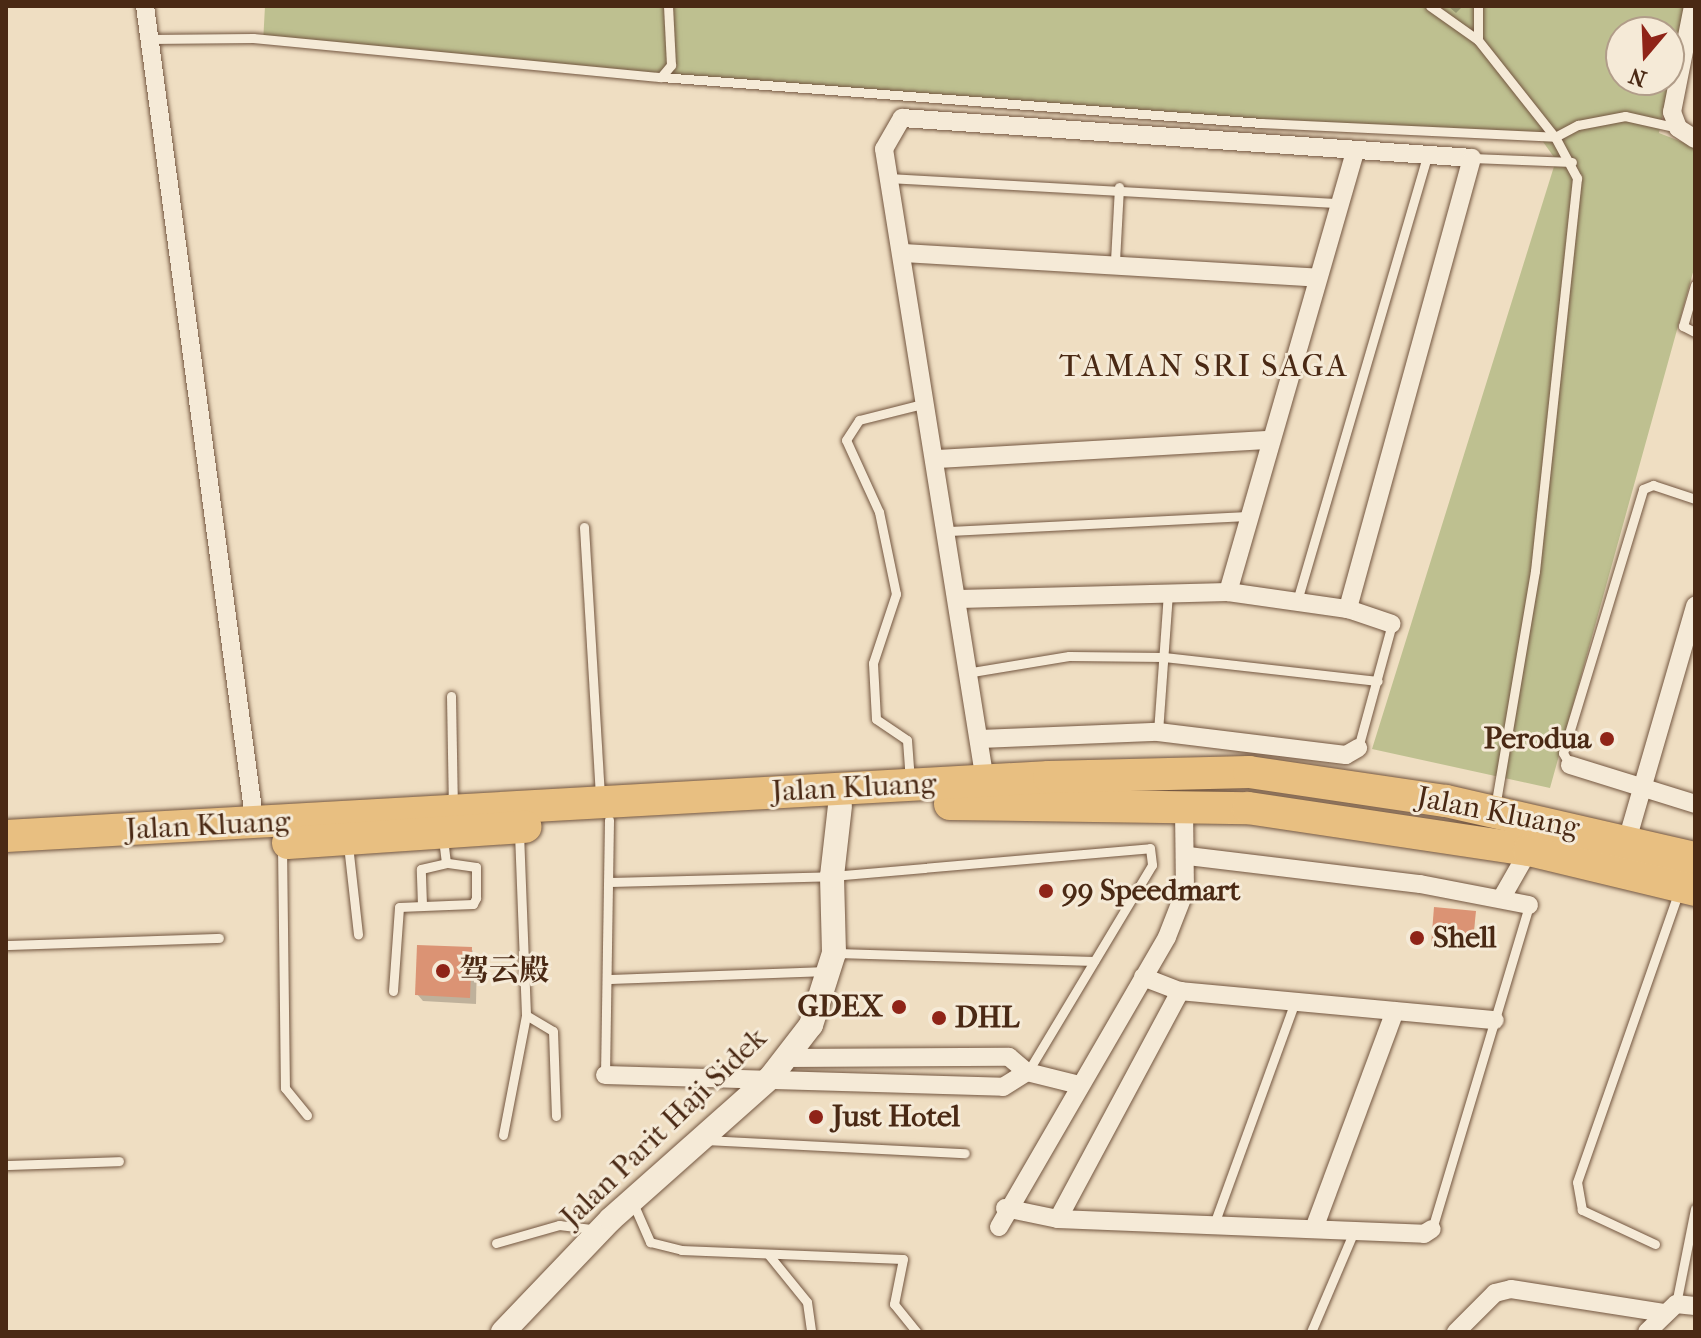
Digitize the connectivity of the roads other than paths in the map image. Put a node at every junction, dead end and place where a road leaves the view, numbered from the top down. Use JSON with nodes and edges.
{"nodes":[{"id":1,"x":145,"y":6,"type":"edge"},
{"id":2,"x":668,"y":6,"type":"edge"},
{"id":3,"x":1430,"y":6,"type":"edge"},
{"id":4,"x":1478,"y":6,"type":"edge"},
{"id":5,"x":1693,"y":6,"type":"edge"},
{"id":6,"x":149,"y":39,"type":"junction"},
{"id":7,"x":1478,"y":40,"type":"junction"},
{"id":8,"x":1688,"y":52,"type":"edge"},
{"id":9,"x":661,"y":77,"type":"junction"},
{"id":10,"x":1678,"y":128,"type":"junction"},
{"id":11,"x":1555,"y":137,"type":"junction"},
{"id":12,"x":1695,"y":139,"type":"edge"},
{"id":13,"x":1355,"y":151,"type":"junction"},
{"id":14,"x":1428,"y":154,"type":"junction"},
{"id":15,"x":1472,"y":158,"type":"junction"},
{"id":16,"x":1572,"y":162,"type":"junction"},
{"id":17,"x":888,"y":178,"type":"junction"},
{"id":18,"x":1119,"y":187,"type":"junction"},
{"id":19,"x":1335,"y":203,"type":"junction"},
{"id":20,"x":904,"y":253,"type":"junction"},
{"id":21,"x":1115,"y":261,"type":"junction"},
{"id":22,"x":1314,"y":277,"type":"junction"},
{"id":23,"x":1695,"y":285,"type":"edge"},
{"id":24,"x":1695,"y":332,"type":"edge"},
{"id":25,"x":928,"y":403,"type":"junction"},
{"id":26,"x":1270,"y":440,"type":"junction"},
{"id":27,"x":938,"y":459,"type":"junction"},
{"id":28,"x":1695,"y":499,"type":"edge"},
{"id":29,"x":1248,"y":516,"type":"junction"},
{"id":30,"x":584,"y":527,"type":"dead end"},
{"id":31,"x":949,"y":531,"type":"junction"},
{"id":32,"x":1168,"y":591,"type":"junction"},
{"id":33,"x":1228,"y":592,"type":"junction"},
{"id":34,"x":959,"y":599,"type":"junction"},
{"id":35,"x":1297,"y":601,"type":"junction"},
{"id":36,"x":1695,"y":606,"type":"edge"},
{"id":37,"x":1348,"y":609,"type":"junction"},
{"id":38,"x":1392,"y":624,"type":"joint"},
{"id":39,"x":1164,"y":657,"type":"junction"},
{"id":40,"x":972,"y":672,"type":"junction"},
{"id":41,"x":1378,"y":681,"type":"junction"},
{"id":42,"x":451,"y":696,"type":"dead end"},
{"id":43,"x":1158,"y":732,"type":"junction"},
{"id":44,"x":980,"y":739,"type":"junction"},
{"id":45,"x":1358,"y":748,"type":"joint"},
{"id":46,"x":1312,"y":765,"type":"junction"},
{"id":47,"x":1570,"y":765,"type":"joint"},
{"id":48,"x":1249,"y":772,"type":"junction"},
{"id":49,"x":985,"y":781,"type":"junction"},
{"id":50,"x":910,"y":785,"type":"junction"},
{"id":51,"x":1641,"y":787,"type":"junction"},
{"id":52,"x":1446,"y":801,"type":"junction"},
{"id":53,"x":1184,"y":804,"type":"junction"},
{"id":54,"x":1695,"y":804,"type":"edge"},
{"id":55,"x":840,"y":806,"type":"junction"},
{"id":56,"x":1248,"y":808,"type":"junction"},
{"id":57,"x":1494,"y":811,"type":"junction"},
{"id":58,"x":605,"y":812,"type":"junction"},
{"id":59,"x":255,"y":825,"type":"junction"},
{"id":60,"x":519,"y":828,"type":"junction"},
{"id":61,"x":1432,"y":833,"type":"junction"},
{"id":62,"x":6,"y":836,"type":"edge"},
{"id":63,"x":447,"y":836,"type":"junction"},
{"id":64,"x":1628,"y":837,"type":"junction"},
{"id":65,"x":347,"y":841,"type":"junction"},
{"id":66,"x":282,"y":843,"type":"junction"},
{"id":67,"x":1529,"y":850,"type":"junction"},
{"id":68,"x":1188,"y":856,"type":"junction"},
{"id":69,"x":6,"y":858,"type":"edge"},
{"id":70,"x":832,"y":876,"type":"junction"},
{"id":71,"x":1690,"y":878,"type":"edge"},
{"id":72,"x":610,"y":882,"type":"junction"},
{"id":73,"x":1501,"y":899,"type":"junction"},
{"id":74,"x":422,"y":905,"type":"junction"},
{"id":75,"x":1529,"y":905,"type":"joint"},
{"id":76,"x":358,"y":934,"type":"dead end"},
{"id":77,"x":219,"y":938,"type":"dead end"},
{"id":78,"x":6,"y":945,"type":"edge"},
{"id":79,"x":1094,"y":961,"type":"junction"},
{"id":80,"x":832,"y":962,"type":"junction"},
{"id":81,"x":1143,"y":977,"type":"junction"},
{"id":82,"x":610,"y":979,"type":"junction"},
{"id":83,"x":393,"y":991,"type":"dead end"},
{"id":84,"x":1180,"y":991,"type":"junction"},
{"id":85,"x":1295,"y":1002,"type":"junction"},
{"id":86,"x":1395,"y":1011,"type":"junction"},
{"id":87,"x":526,"y":1015,"type":"junction"},
{"id":88,"x":1495,"y":1020,"type":"junction"},
{"id":89,"x":786,"y":1058,"type":"junction"},
{"id":90,"x":1027,"y":1072,"type":"junction"},
{"id":91,"x":605,"y":1075,"type":"joint"},
{"id":92,"x":770,"y":1078,"type":"junction"},
{"id":93,"x":1079,"y":1085,"type":"junction"},
{"id":94,"x":307,"y":1115,"type":"dead end"},
{"id":95,"x":556,"y":1116,"type":"dead end"},
{"id":96,"x":503,"y":1135,"type":"dead end"},
{"id":97,"x":699,"y":1139,"type":"junction"},
{"id":98,"x":965,"y":1153,"type":"dead end"},
{"id":99,"x":119,"y":1161,"type":"dead end"},
{"id":100,"x":6,"y":1165,"type":"edge"},
{"id":101,"x":632,"y":1199,"type":"junction"},
{"id":102,"x":1005,"y":1208,"type":"junction"},
{"id":103,"x":1695,"y":1209,"type":"edge"},
{"id":104,"x":1058,"y":1219,"type":"junction"},
{"id":105,"x":1214,"y":1224,"type":"junction"},
{"id":106,"x":1315,"y":1226,"type":"junction"},
{"id":107,"x":999,"y":1227,"type":"dead end"},
{"id":108,"x":1355,"y":1229,"type":"junction"},
{"id":109,"x":1432,"y":1229,"type":"joint"},
{"id":110,"x":600,"y":1230,"type":"junction"},
{"id":111,"x":496,"y":1243,"type":"dead end"},
{"id":112,"x":1655,"y":1244,"type":"dead end"},
{"id":113,"x":768,"y":1254,"type":"junction"},
{"id":114,"x":1695,"y":1306,"type":"edge"},
{"id":115,"x":1670,"y":1308,"type":"junction"},
{"id":116,"x":503,"y":1332,"type":"edge"},
{"id":117,"x":811,"y":1332,"type":"edge"},
{"id":118,"x":917,"y":1332,"type":"edge"},
{"id":119,"x":1311,"y":1332,"type":"edge"},
{"id":120,"x":1456,"y":1332,"type":"edge"},
{"id":121,"x":1647,"y":1332,"type":"edge"}],
"edges":[{"from":1,"to":6,"type":"street"},
{"from":2,"to":9,"type":"lane"},
{"from":3,"to":7,"type":"lane"},
{"from":4,"to":7,"type":"lane"},
{"from":5,"to":8,"type":"street"},
{"from":6,"to":9,"type":"lane"},
{"from":6,"to":59,"type":"street"},
{"from":7,"to":11,"type":"lane"},
{"from":8,"to":10,"type":"street"},
{"from":9,"to":11,"type":"lane"},
{"from":10,"to":11,"type":"lane"},
{"from":10,"to":12,"type":"street"},
{"from":11,"to":16,"type":"lane"},
{"from":13,"to":14,"type":"street"},
{"from":13,"to":17,"type":"street"},
{"from":13,"to":19,"type":"street"},
{"from":14,"to":15,"type":"street"},
{"from":14,"to":35,"type":"lane"},
{"from":15,"to":16,"type":"lane"},
{"from":15,"to":37,"type":"street"},
{"from":16,"to":57,"type":"lane"},
{"from":17,"to":18,"type":"lane"},
{"from":17,"to":20,"type":"street"},
{"from":18,"to":19,"type":"lane"},
{"from":18,"to":21,"type":"lane"},
{"from":19,"to":22,"type":"street"},
{"from":20,"to":21,"type":"street"},
{"from":20,"to":25,"type":"street"},
{"from":21,"to":22,"type":"street"},
{"from":22,"to":26,"type":"street"},
{"from":23,"to":24,"type":"lane"},
{"from":25,"to":27,"type":"street"},
{"from":25,"to":50,"type":"lane"},
{"from":26,"to":27,"type":"street"},
{"from":26,"to":29,"type":"street"},
{"from":27,"to":31,"type":"street"},
{"from":28,"to":47,"type":"lane"},
{"from":29,"to":31,"type":"lane"},
{"from":29,"to":33,"type":"street"},
{"from":30,"to":58,"type":"lane"},
{"from":31,"to":34,"type":"street"},
{"from":32,"to":33,"type":"street"},
{"from":32,"to":34,"type":"street"},
{"from":32,"to":39,"type":"lane"},
{"from":33,"to":35,"type":"street"},
{"from":34,"to":40,"type":"street"},
{"from":35,"to":37,"type":"street"},
{"from":36,"to":51,"type":"street"},
{"from":37,"to":38,"type":"street"},
{"from":38,"to":41,"type":"lane"},
{"from":39,"to":40,"type":"lane"},
{"from":39,"to":41,"type":"lane"},
{"from":39,"to":43,"type":"lane"},
{"from":40,"to":44,"type":"street"},
{"from":41,"to":45,"type":"lane"},
{"from":42,"to":63,"type":"lane"},
{"from":43,"to":44,"type":"street"},
{"from":43,"to":46,"type":"street"},
{"from":44,"to":49,"type":"street"},
{"from":45,"to":46,"type":"street"},
{"from":46,"to":48,"type":"highway","name":"Jalan Kluang"},
{"from":46,"to":52,"type":"highway","name":"Jalan Kluang"},
{"from":47,"to":51,"type":"street"},
{"from":48,"to":49,"type":"highway","name":"Jalan Kluang"},
{"from":48,"to":56,"type":"highway"},
{"from":49,"to":50,"type":"highway","name":"Jalan Kluang"},
{"from":50,"to":58,"type":"highway","name":"Jalan Kluang"},
{"from":51,"to":54,"type":"street"},
{"from":51,"to":64,"type":"street"},
{"from":52,"to":57,"type":"highway","name":"Jalan Kluang"},
{"from":52,"to":61,"type":"highway"},
{"from":53,"to":55,"type":"highway","name":"Jalan Kluang"},
{"from":53,"to":56,"type":"highway","name":"Jalan Kluang"},
{"from":53,"to":68,"type":"street"},
{"from":55,"to":58,"type":"highway","name":"Jalan Kluang"},
{"from":55,"to":70,"type":"street","name":"Jalan Parit Haji Sidek"},
{"from":56,"to":61,"type":"highway","name":"Jalan Kluang"},
{"from":57,"to":64,"type":"highway","name":"Jalan Kluang"},
{"from":58,"to":60,"type":"highway","name":"Jalan Kluang"},
{"from":58,"to":63,"type":"highway","name":"Jalan Kluang"},
{"from":58,"to":72,"type":"lane"},
{"from":59,"to":62,"type":"highway","name":"Jalan Kluang"},
{"from":59,"to":63,"type":"highway","name":"Jalan Kluang"},
{"from":60,"to":63,"type":"highway","name":"Jalan Kluang"},
{"from":60,"to":87,"type":"lane"},
{"from":61,"to":67,"type":"highway","name":"Jalan Kluang"},
{"from":63,"to":65,"type":"highway","name":"Jalan Kluang"},
{"from":63,"to":74,"type":"lane"},
{"from":63,"to":74,"type":"lane"},
{"from":64,"to":71,"type":"highway","name":"Jalan Kluang"},
{"from":65,"to":66,"type":"highway","name":"Jalan Kluang"},
{"from":65,"to":76,"type":"lane"},
{"from":66,"to":69,"type":"highway","name":"Jalan Kluang"},
{"from":66,"to":94,"type":"lane"},
{"from":67,"to":71,"type":"highway","name":"Jalan Kluang"},
{"from":67,"to":73,"type":"street"},
{"from":68,"to":73,"type":"street"},
{"from":68,"to":81,"type":"street"},
{"from":70,"to":72,"type":"lane"},
{"from":70,"to":79,"type":"lane"},
{"from":70,"to":80,"type":"street","name":"Jalan Parit Haji Sidek"},
{"from":71,"to":112,"type":"lane"},
{"from":72,"to":82,"type":"lane"},
{"from":73,"to":75,"type":"street"},
{"from":74,"to":83,"type":"lane"},
{"from":75,"to":88,"type":"lane"},
{"from":77,"to":78,"type":"lane"},
{"from":79,"to":80,"type":"lane"},
{"from":79,"to":90,"type":"lane"},
{"from":80,"to":82,"type":"lane"},
{"from":80,"to":89,"type":"street","name":"Jalan Parit Haji Sidek"},
{"from":81,"to":84,"type":"street"},
{"from":81,"to":93,"type":"street"},
{"from":82,"to":91,"type":"lane"},
{"from":84,"to":85,"type":"street"},
{"from":84,"to":104,"type":"street"},
{"from":85,"to":86,"type":"street"},
{"from":85,"to":105,"type":"lane"},
{"from":86,"to":88,"type":"street"},
{"from":86,"to":106,"type":"street"},
{"from":87,"to":95,"type":"lane"},
{"from":87,"to":96,"type":"lane"},
{"from":88,"to":109,"type":"lane"},
{"from":89,"to":90,"type":"street"},
{"from":89,"to":92,"type":"street","name":"Jalan Parit Haji Sidek"},
{"from":90,"to":92,"type":"street"},
{"from":90,"to":93,"type":"street"},
{"from":91,"to":92,"type":"street"},
{"from":92,"to":97,"type":"street","name":"Jalan Parit Haji Sidek"},
{"from":93,"to":102,"type":"street"},
{"from":97,"to":98,"type":"lane"},
{"from":97,"to":101,"type":"street","name":"Jalan Parit Haji Sidek"},
{"from":99,"to":100,"type":"lane"},
{"from":101,"to":110,"type":"street","name":"Jalan Parit Haji Sidek"},
{"from":101,"to":113,"type":"lane"},
{"from":102,"to":104,"type":"street"},
{"from":102,"to":107,"type":"street"},
{"from":103,"to":115,"type":"lane"},
{"from":104,"to":105,"type":"street"},
{"from":105,"to":106,"type":"street"},
{"from":106,"to":108,"type":"street"},
{"from":108,"to":109,"type":"street"},
{"from":108,"to":119,"type":"lane"},
{"from":110,"to":111,"type":"lane"},
{"from":110,"to":116,"type":"street","name":"Jalan Parit Haji Sidek"},
{"from":113,"to":117,"type":"lane"},
{"from":113,"to":118,"type":"lane"},
{"from":114,"to":115,"type":"street"},
{"from":115,"to":120,"type":"street"},
{"from":115,"to":121,"type":"street"}]}
